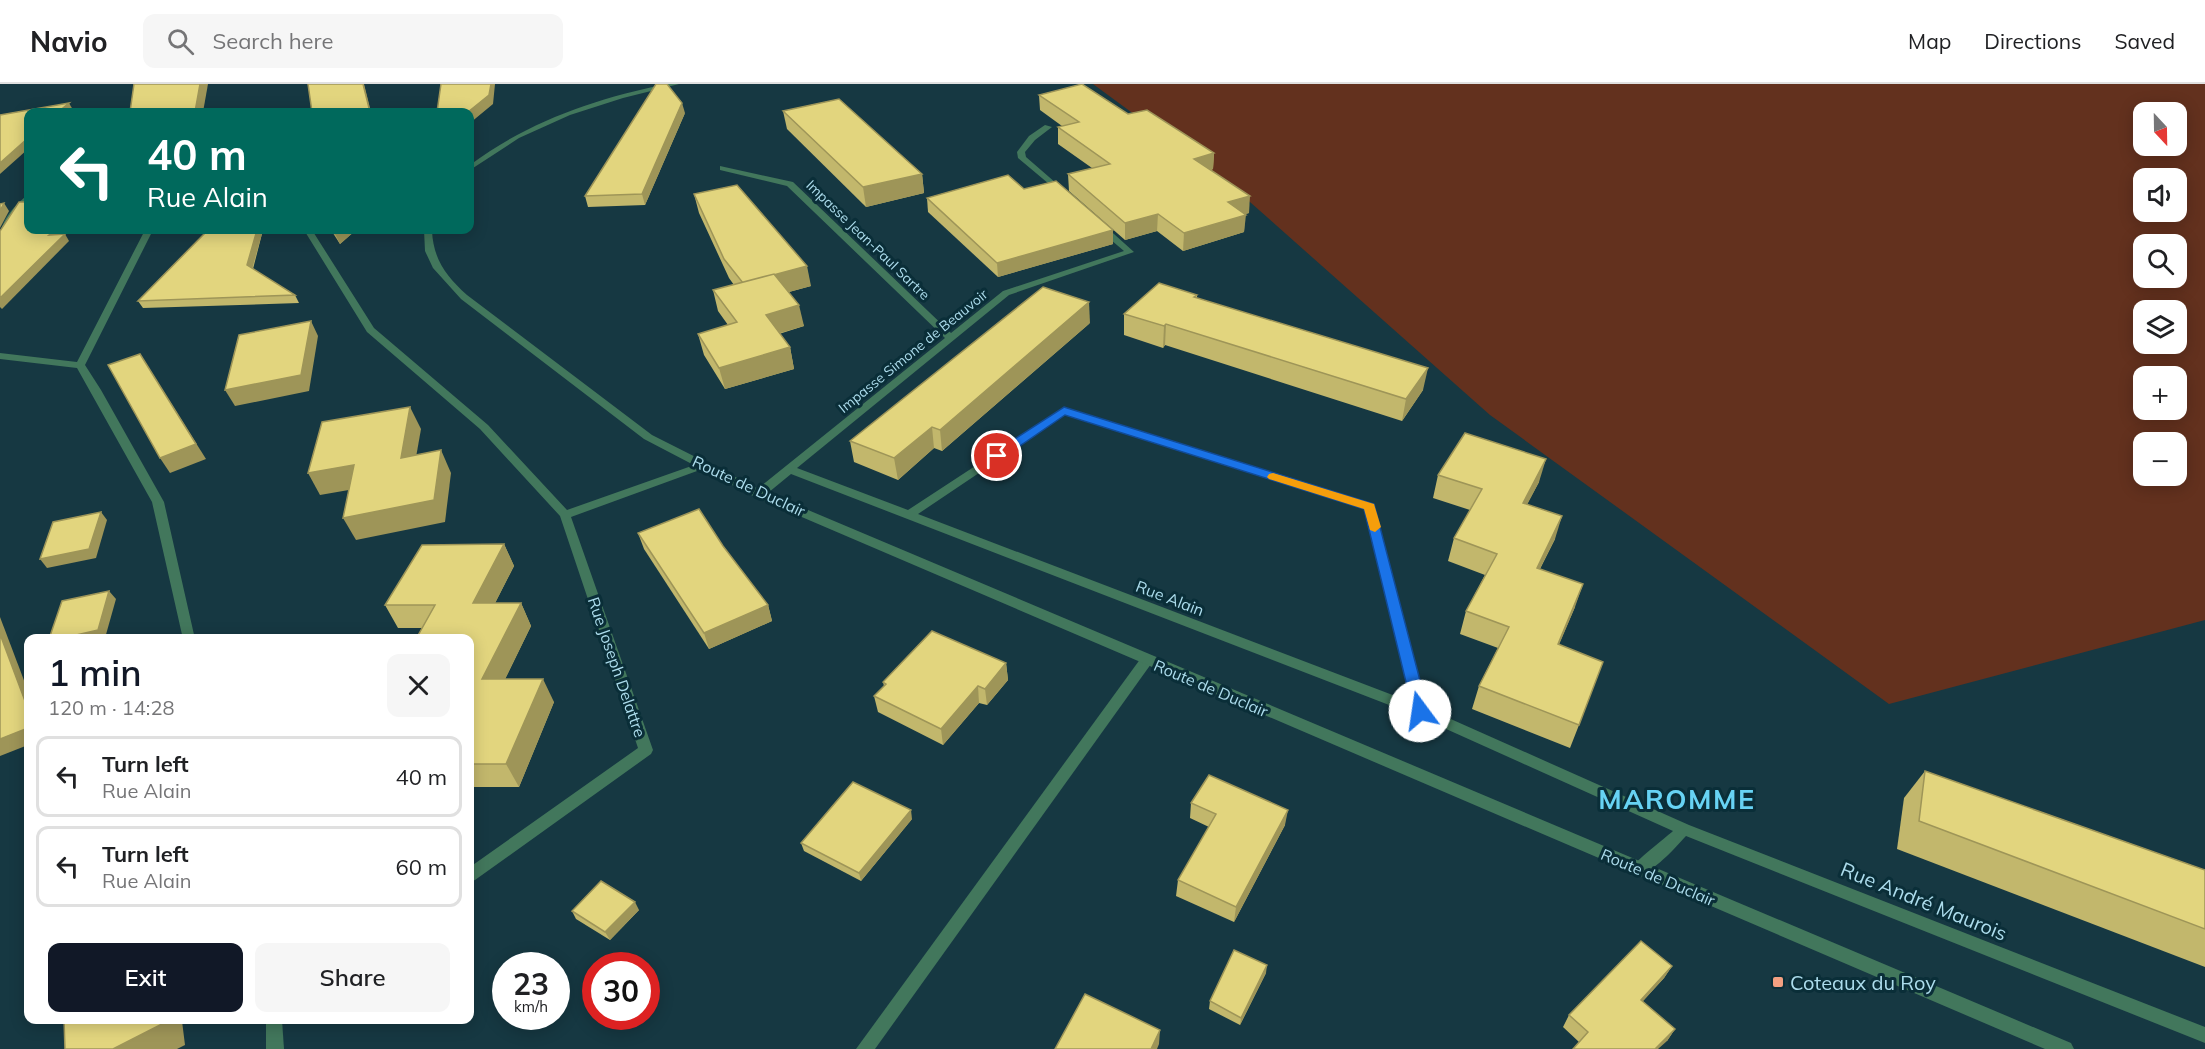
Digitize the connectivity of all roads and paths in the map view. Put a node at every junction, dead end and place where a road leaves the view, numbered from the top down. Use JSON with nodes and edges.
{"nodes":[{"id":1,"x":676,"y":84,"type":"edge"},
{"id":2,"x":1048,"y":126,"type":"edge"},
{"id":3,"x":474,"y":165,"type":"edge"},
{"id":4,"x":723,"y":168,"type":"dead end"},
{"id":5,"x":1069,"y":199,"type":"edge"},
{"id":6,"x":24,"y":202,"type":"edge"},
{"id":7,"x":1095,"y":222,"type":"edge"},
{"id":8,"x":147,"y":234,"type":"edge"},
{"id":9,"x":310,"y":234,"type":"edge"},
{"id":10,"x":428,"y":234,"type":"edge"},
{"id":11,"x":0,"y":235,"type":"edge"},
{"id":12,"x":950,"y":338,"type":"junction"},
{"id":13,"x":0,"y":356,"type":"edge"},
{"id":14,"x":80,"y":365,"type":"junction"},
{"id":15,"x":704,"y":465,"type":"junction"},
{"id":16,"x":789,"y":470,"type":"junction"},
{"id":17,"x":759,"y":494,"type":"junction"},
{"id":18,"x":565,"y":515,"type":"junction"},
{"id":19,"x":909,"y":515,"type":"junction"},
{"id":20,"x":188,"y":634,"type":"edge"},
{"id":21,"x":1146,"y":661,"type":"junction"},
{"id":22,"x":1420,"y":711,"type":"junction"},
{"id":23,"x":1684,"y":829,"type":"junction"},
{"id":24,"x":1640,"y":869,"type":"junction"},
{"id":25,"x":474,"y":871,"type":"edge"},
{"id":26,"x":274,"y":1024,"type":"edge"},
{"id":27,"x":2205,"y":1035,"type":"edge"},
{"id":28,"x":275,"y":1049,"type":"edge"},
{"id":29,"x":865,"y":1049,"type":"edge"},
{"id":30,"x":2065,"y":1049,"type":"edge"}],
"edges":[{"from":1,"to":3,"type":"street"},
{"from":2,"to":5,"type":"street"},
{"from":4,"to":12,"type":"street","name":"Impasse Jean-Paul Sartre"},
{"from":6,"to":11,"type":"street"},
{"from":7,"to":12,"type":"street","name":"Impasse Simone de Beauvoir"},
{"from":8,"to":14,"type":"street"},
{"from":9,"to":18,"type":"street","name":"Rue Joseph Delattre"},
{"from":10,"to":15,"type":"street","name":"Route de Duclair"},
{"from":12,"to":16,"type":"street","name":"Impasse Simone de Beauvoir"},
{"from":13,"to":14,"type":"street"},
{"from":14,"to":20,"type":"street"},
{"from":15,"to":17,"type":"street","name":"Route de Duclair"},
{"from":15,"to":18,"type":"street"},
{"from":16,"to":17,"type":"street","name":"Impasse Simone de Beauvoir"},
{"from":16,"to":19,"type":"street","name":"Rue Alain"},
{"from":17,"to":21,"type":"street","name":"Route de Duclair"},
{"from":18,"to":25,"type":"street","name":"Rue Joseph Delattre"},
{"from":19,"to":22,"type":"street","name":"Rue Alain"},
{"from":19,"to":22,"type":"street"},
{"from":21,"to":24,"type":"street","name":"Route de Duclair"},
{"from":21,"to":29,"type":"street"},
{"from":22,"to":23,"type":"street","name":"Rue Alain"},
{"from":23,"to":24,"type":"street"},
{"from":23,"to":27,"type":"street","name":"Rue André Maurois"},
{"from":24,"to":30,"type":"street","name":"Route de Duclair"},
{"from":26,"to":28,"type":"street"}]}
